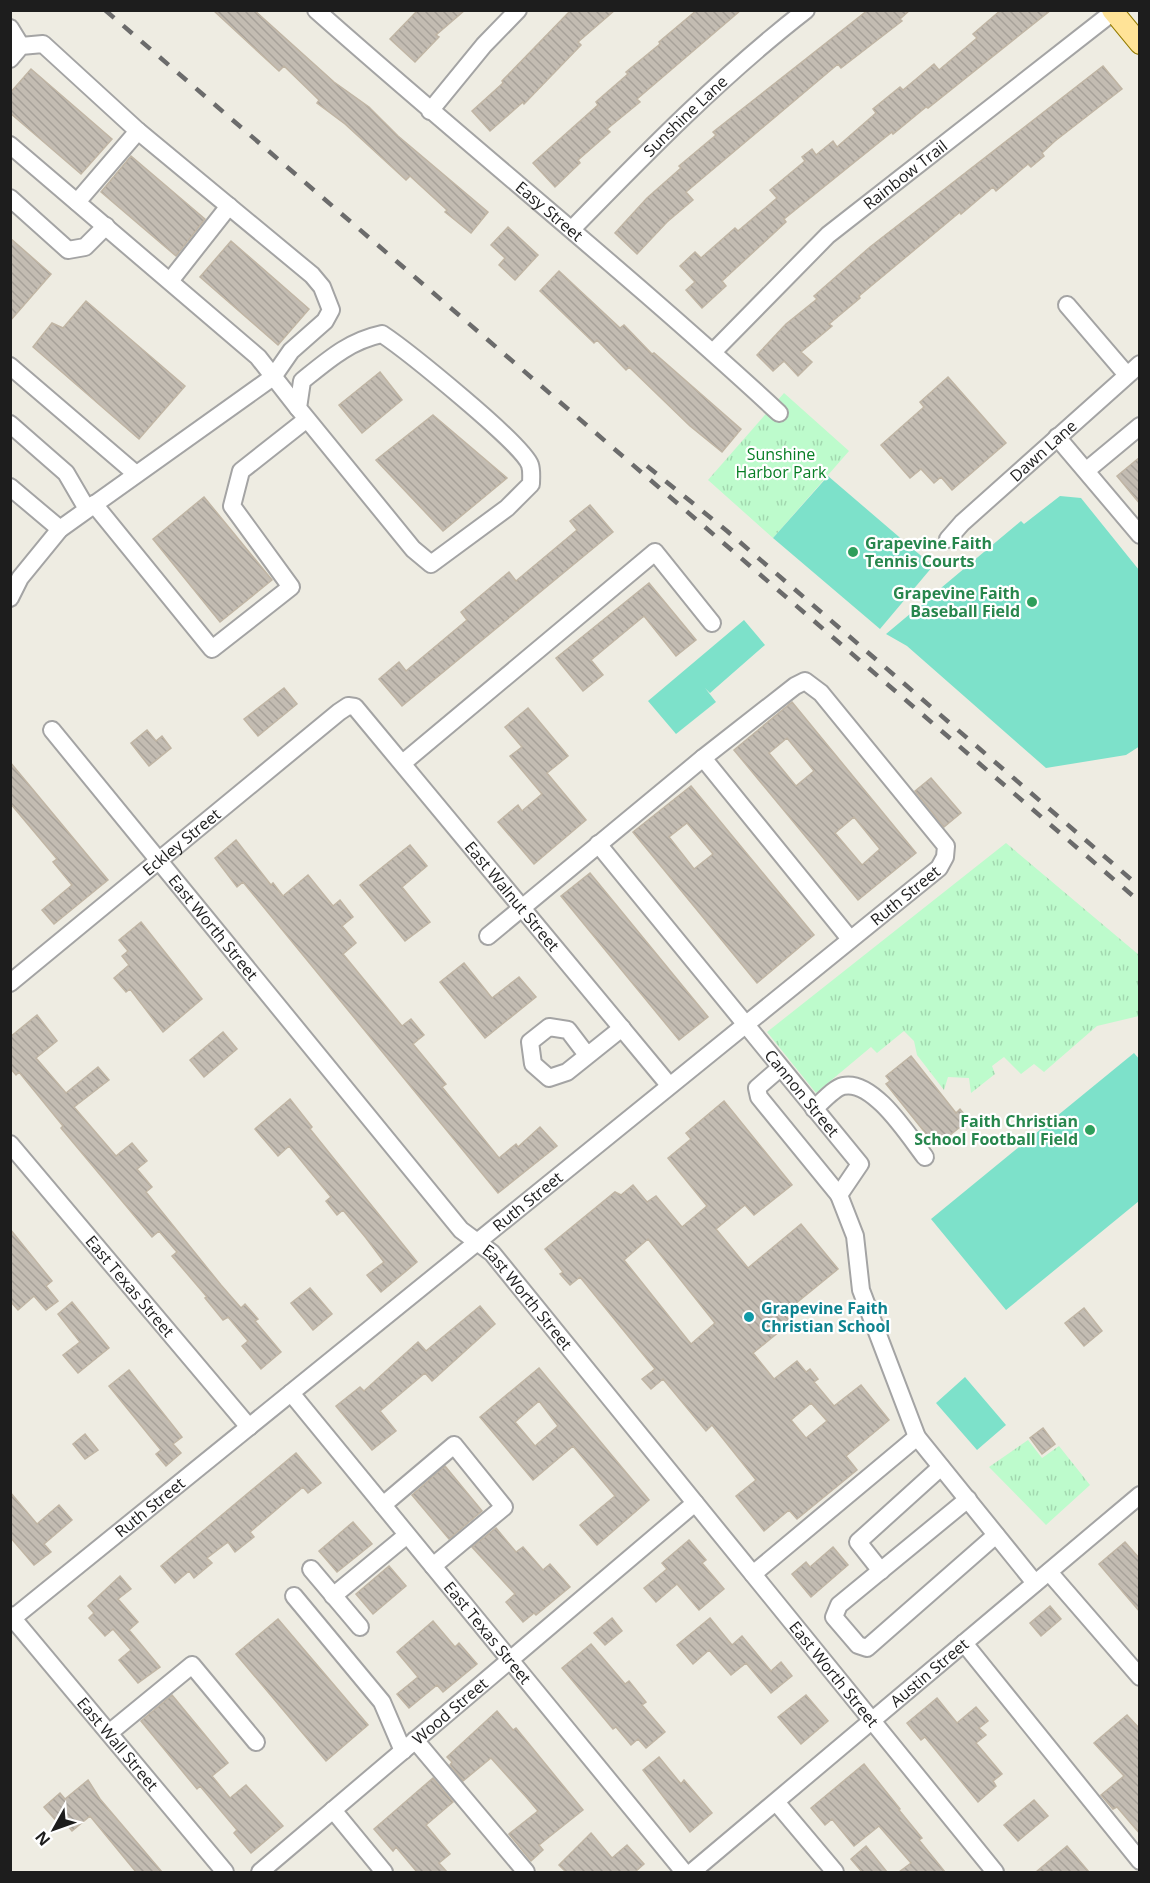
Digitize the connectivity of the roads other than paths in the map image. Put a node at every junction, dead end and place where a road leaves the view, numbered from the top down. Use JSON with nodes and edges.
{"nodes":[{"id":1,"x":316,"y":10,"type":"edge"},
{"id":2,"x":518,"y":10,"type":"edge"},
{"id":3,"x":806,"y":10,"type":"edge"},
{"id":4,"x":1112,"y":11,"type":"edge"},
{"id":5,"x":10,"y":28,"type":"edge"},
{"id":6,"x":1140,"y":44,"type":"edge"},
{"id":7,"x":21,"y":46,"type":"junction"},
{"id":8,"x":10,"y":59,"type":"edge"},
{"id":9,"x":430,"y":111,"type":"junction"},
{"id":10,"x":138,"y":131,"type":"junction"},
{"id":11,"x":10,"y":145,"type":"edge"},
{"id":12,"x":10,"y":198,"type":"edge"},
{"id":13,"x":77,"y":202,"type":"junction"},
{"id":14,"x":229,"y":206,"type":"junction"},
{"id":15,"x":106,"y":226,"type":"junction"},
{"id":16,"x":572,"y":229,"type":"junction"},
{"id":17,"x":170,"y":281,"type":"junction"},
{"id":18,"x":1067,"y":305,"type":"dead end"},
{"id":19,"x":713,"y":352,"type":"junction"},
{"id":20,"x":1140,"y":364,"type":"edge"},
{"id":21,"x":10,"y":366,"type":"edge"},
{"id":22,"x":1127,"y":375,"type":"junction"},
{"id":23,"x":273,"y":377,"type":"junction"},
{"id":24,"x":779,"y":413,"type":"dead end"},
{"id":25,"x":303,"y":414,"type":"junction"},
{"id":26,"x":10,"y":424,"type":"edge"},
{"id":27,"x":1140,"y":426,"type":"edge"},
{"id":28,"x":1057,"y":437,"type":"junction"},
{"id":29,"x":1087,"y":470,"type":"junction"},
{"id":30,"x":136,"y":474,"type":"junction"},
{"id":31,"x":10,"y":487,"type":"edge"},
{"id":32,"x":91,"y":506,"type":"junction"},
{"id":33,"x":60,"y":529,"type":"junction"},
{"id":34,"x":1140,"y":535,"type":"edge"},
{"id":35,"x":948,"y":538,"type":"dead end"},
{"id":36,"x":10,"y":598,"type":"edge"},
{"id":37,"x":712,"y":623,"type":"dead end"},
{"id":38,"x":355,"y":706,"type":"joint"},
{"id":39,"x":52,"y":730,"type":"dead end"},
{"id":40,"x":704,"y":758,"type":"junction"},
{"id":41,"x":404,"y":762,"type":"junction"},
{"id":42,"x":598,"y":844,"type":"junction"},
{"id":43,"x":159,"y":861,"type":"junction"},
{"id":44,"x":522,"y":906,"type":"junction"},
{"id":45,"x":488,"y":936,"type":"dead end"},
{"id":46,"x":850,"y":939,"type":"junction"},
{"id":47,"x":10,"y":983,"type":"edge"},
{"id":48,"x":744,"y":1024,"type":"junction"},
{"id":49,"x":622,"y":1028,"type":"junction"},
{"id":50,"x":587,"y":1055,"type":"dead end"},
{"id":51,"x":780,"y":1068,"type":"junction"},
{"id":52,"x":669,"y":1085,"type":"junction"},
{"id":53,"x":814,"y":1109,"type":"junction"},
{"id":54,"x":10,"y":1144,"type":"edge"},
{"id":55,"x":925,"y":1156,"type":"dead end"},
{"id":56,"x":839,"y":1195,"type":"junction"},
{"id":57,"x":477,"y":1242,"type":"junction"},
{"id":58,"x":291,"y":1393,"type":"junction"},
{"id":59,"x":249,"y":1427,"type":"junction"},
{"id":60,"x":917,"y":1437,"type":"junction"},
{"id":61,"x":941,"y":1467,"type":"junction"},
{"id":62,"x":1140,"y":1495,"type":"edge"},
{"id":63,"x":968,"y":1499,"type":"junction"},
{"id":64,"x":695,"y":1503,"type":"junction"},
{"id":65,"x":383,"y":1505,"type":"junction"},
{"id":66,"x":407,"y":1535,"type":"junction"},
{"id":67,"x":996,"y":1535,"type":"junction"},
{"id":68,"x":433,"y":1566,"type":"junction"},
{"id":69,"x":311,"y":1569,"type":"dead end"},
{"id":70,"x":881,"y":1571,"type":"junction"},
{"id":71,"x":1049,"y":1572,"type":"junction"},
{"id":72,"x":753,"y":1574,"type":"junction"},
{"id":73,"x":1035,"y":1583,"type":"junction"},
{"id":74,"x":294,"y":1596,"type":"dead end"},
{"id":75,"x":333,"y":1596,"type":"junction"},
{"id":76,"x":12,"y":1616,"type":"edge"},
{"id":77,"x":360,"y":1627,"type":"dead end"},
{"id":78,"x":964,"y":1643,"type":"junction"},
{"id":79,"x":510,"y":1660,"type":"junction"},
{"id":80,"x":1140,"y":1677,"type":"edge"},
{"id":81,"x":872,"y":1721,"type":"junction"},
{"id":82,"x":109,"y":1733,"type":"junction"},
{"id":83,"x":256,"y":1742,"type":"dead end"},
{"id":84,"x":409,"y":1745,"type":"junction"},
{"id":85,"x":776,"y":1802,"type":"junction"},
{"id":86,"x":333,"y":1810,"type":"junction"},
{"id":87,"x":1140,"y":1861,"type":"edge"},
{"id":88,"x":225,"y":1872,"type":"edge"},
{"id":89,"x":260,"y":1872,"type":"edge"},
{"id":90,"x":384,"y":1872,"type":"edge"},
{"id":91,"x":526,"y":1872,"type":"edge"},
{"id":92,"x":684,"y":1872,"type":"edge"},
{"id":93,"x":692,"y":1872,"type":"edge"},
{"id":94,"x":835,"y":1872,"type":"edge"},
{"id":95,"x":995,"y":1872,"type":"edge"}],
"edges":[{"from":1,"to":9,"type":"street","name":"Easy Street"},
{"from":2,"to":9,"type":"street"},
{"from":3,"to":16,"type":"street","name":"Sunshine Lane"},
{"from":4,"to":6,"type":"main road"},
{"from":4,"to":19,"type":"street","name":"Rainbow Trail"},
{"from":5,"to":7,"type":"street"},
{"from":7,"to":8,"type":"street"},
{"from":7,"to":10,"type":"street"},
{"from":9,"to":16,"type":"street","name":"Easy Street"},
{"from":10,"to":13,"type":"street"},
{"from":10,"to":14,"type":"street"},
{"from":11,"to":13,"type":"street"},
{"from":12,"to":15,"type":"street"},
{"from":13,"to":15,"type":"street"},
{"from":14,"to":17,"type":"street"},
{"from":14,"to":23,"type":"street"},
{"from":15,"to":17,"type":"street"},
{"from":16,"to":19,"type":"street","name":"Easy Street"},
{"from":17,"to":23,"type":"street"},
{"from":18,"to":22,"type":"street"},
{"from":19,"to":24,"type":"street","name":"Easy Street"},
{"from":20,"to":22,"type":"street","name":"Dawn Lane"},
{"from":21,"to":30,"type":"street"},
{"from":22,"to":28,"type":"street","name":"Dawn Lane"},
{"from":23,"to":25,"type":"street"},
{"from":23,"to":30,"type":"street"},
{"from":25,"to":25,"type":"street"},
{"from":25,"to":32,"type":"street"},
{"from":26,"to":32,"type":"street"},
{"from":27,"to":29,"type":"street"},
{"from":28,"to":29,"type":"street"},
{"from":28,"to":35,"type":"street","name":"Dawn Lane"},
{"from":29,"to":34,"type":"street"},
{"from":30,"to":32,"type":"street"},
{"from":31,"to":33,"type":"street"},
{"from":32,"to":33,"type":"street"},
{"from":33,"to":36,"type":"street"},
{"from":37,"to":41,"type":"street"},
{"from":38,"to":41,"type":"street","name":"East Walnut Street"},
{"from":38,"to":43,"type":"street","name":"Eckley Street"},
{"from":39,"to":43,"type":"street","name":"East Worth Street"},
{"from":40,"to":42,"type":"street"},
{"from":40,"to":46,"type":"street"},
{"from":40,"to":46,"type":"street","name":"Ruth Street"},
{"from":41,"to":44,"type":"street","name":"East Walnut Street"},
{"from":42,"to":44,"type":"street"},
{"from":42,"to":48,"type":"street","name":"Cannon Street"},
{"from":43,"to":47,"type":"street","name":"Eckley Street"},
{"from":43,"to":57,"type":"street","name":"East Worth Street"},
{"from":44,"to":45,"type":"street"},
{"from":44,"to":49,"type":"street","name":"East Walnut Street"},
{"from":46,"to":48,"type":"street","name":"Ruth Street"},
{"from":48,"to":51,"type":"street","name":"Cannon Street"},
{"from":48,"to":52,"type":"street","name":"Ruth Street"},
{"from":49,"to":50,"type":"street"},
{"from":49,"to":52,"type":"street","name":"East Walnut Street"},
{"from":51,"to":53,"type":"street","name":"Cannon Street"},
{"from":51,"to":56,"type":"street"},
{"from":52,"to":57,"type":"street","name":"Ruth Street"},
{"from":53,"to":55,"type":"street"},
{"from":53,"to":56,"type":"street","name":"Cannon Street"},
{"from":54,"to":59,"type":"street","name":"East Texas Street"},
{"from":56,"to":60,"type":"street"},
{"from":57,"to":58,"type":"street","name":"Ruth Street"},
{"from":57,"to":64,"type":"street","name":"East Worth Street"},
{"from":58,"to":59,"type":"street","name":"Ruth Street"},
{"from":58,"to":65,"type":"street","name":"East Texas Street"},
{"from":59,"to":76,"type":"street","name":"Ruth Street"},
{"from":60,"to":61,"type":"street"},
{"from":60,"to":72,"type":"street"},
{"from":61,"to":63,"type":"street"},
{"from":61,"to":70,"type":"street"},
{"from":62,"to":71,"type":"street","name":"Austin Street"},
{"from":63,"to":67,"type":"street"},
{"from":63,"to":70,"type":"street"},
{"from":64,"to":72,"type":"street","name":"East Worth Street"},
{"from":64,"to":79,"type":"street","name":"Wood Street"},
{"from":65,"to":66,"type":"street","name":"East Texas Street"},
{"from":65,"to":68,"type":"street"},
{"from":66,"to":68,"type":"street","name":"East Texas Street"},
{"from":66,"to":75,"type":"street"},
{"from":67,"to":70,"type":"street"},
{"from":67,"to":73,"type":"street"},
{"from":68,"to":79,"type":"street","name":"East Texas Street"},
{"from":69,"to":75,"type":"street"},
{"from":71,"to":73,"type":"street","name":"Austin Street"},
{"from":71,"to":80,"type":"street"},
{"from":72,"to":81,"type":"street","name":"East Worth Street"},
{"from":73,"to":78,"type":"street","name":"Austin Street"},
{"from":74,"to":84,"type":"street"},
{"from":75,"to":77,"type":"street"},
{"from":76,"to":82,"type":"street","name":"East Wall Street"},
{"from":78,"to":81,"type":"street","name":"Austin Street"},
{"from":78,"to":87,"type":"street"},
{"from":79,"to":84,"type":"street","name":"Wood Street"},
{"from":79,"to":92,"type":"street","name":"East Texas Street"},
{"from":81,"to":85,"type":"street","name":"Austin Street"},
{"from":81,"to":95,"type":"street","name":"East Worth Street"},
{"from":82,"to":83,"type":"street"},
{"from":82,"to":88,"type":"street","name":"East Wall Street"},
{"from":84,"to":86,"type":"street","name":"Wood Street"},
{"from":84,"to":91,"type":"street"},
{"from":85,"to":93,"type":"street","name":"Austin Street"},
{"from":85,"to":94,"type":"street"},
{"from":86,"to":89,"type":"street","name":"Wood Street"},
{"from":86,"to":90,"type":"street"}]}
